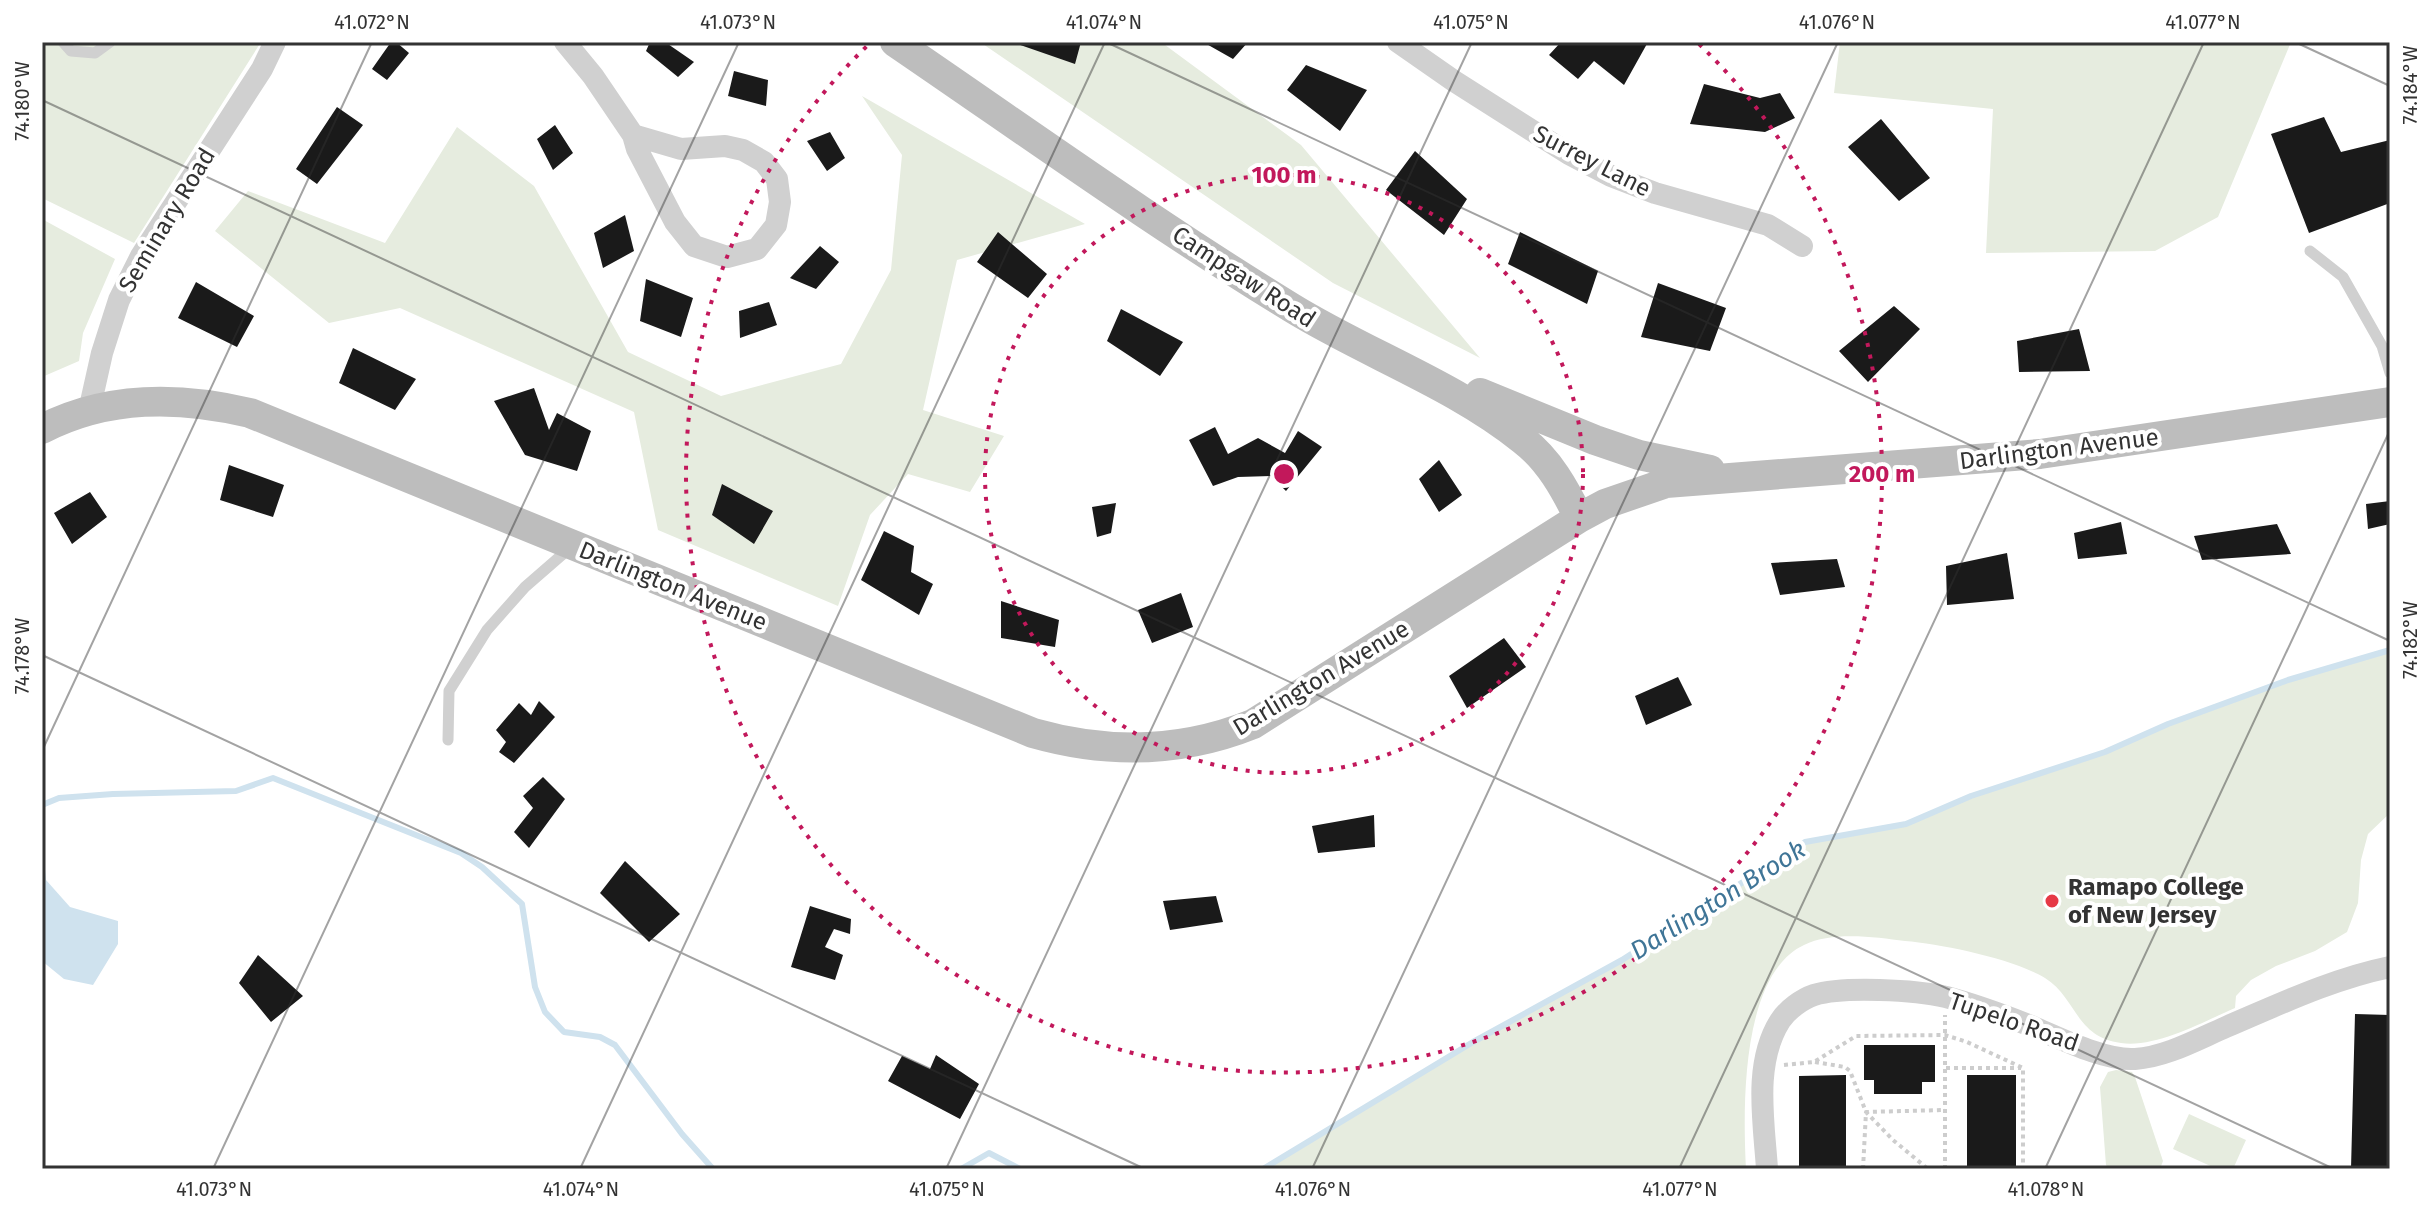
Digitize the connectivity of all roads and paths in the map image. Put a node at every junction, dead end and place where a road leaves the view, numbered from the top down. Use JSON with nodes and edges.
{"nodes":[{"id":1,"x":63,"y":42,"type":"edge"},
{"id":2,"x":110,"y":42,"type":"edge"},
{"id":3,"x":275,"y":42,"type":"edge"},
{"id":4,"x":565,"y":42,"type":"edge"},
{"id":5,"x":895,"y":42,"type":"edge"},
{"id":6,"x":1398,"y":42,"type":"edge"},
{"id":7,"x":633,"y":135,"type":"junction"},
{"id":8,"x":1802,"y":246,"type":"dead end"},
{"id":9,"x":2310,"y":251,"type":"dead end"},
{"id":10,"x":1392,"y":361,"type":"junction"},
{"id":11,"x":2390,"y":373,"type":"edge"},
{"id":12,"x":2390,"y":402,"type":"edge"},
{"id":13,"x":89,"y":411,"type":"junction"},
{"id":14,"x":42,"y":429,"type":"edge"},
{"id":15,"x":1748,"y":478,"type":"junction"},
{"id":16,"x":1579,"y":518,"type":"junction"},
{"id":17,"x":574,"y":545,"type":"junction"},
{"id":18,"x":448,"y":740,"type":"dead end"},
{"id":19,"x":2390,"y":967,"type":"edge"},
{"id":20,"x":1945,"y":997,"type":"junction"},
{"id":21,"x":1945,"y":1035,"type":"junction"},
{"id":22,"x":1766,"y":1062,"type":"junction"},
{"id":23,"x":1814,"y":1062,"type":"junction"},
{"id":24,"x":1945,"y":1068,"type":"junction"},
{"id":25,"x":2023,"y":1068,"type":"junction"},
{"id":26,"x":1945,"y":1110,"type":"junction"},
{"id":27,"x":1866,"y":1112,"type":"junction"},
{"id":28,"x":1767,"y":1169,"type":"edge"},
{"id":29,"x":1863,"y":1169,"type":"edge"},
{"id":30,"x":1928,"y":1169,"type":"edge"},
{"id":31,"x":1945,"y":1169,"type":"edge"},
{"id":32,"x":2023,"y":1169,"type":"edge"}],
"edges":[{"from":1,"to":2,"type":"lane"},
{"from":3,"to":13,"type":"street","name":"Seminary Road"},
{"from":4,"to":7,"type":"street"},
{"from":5,"to":10,"type":"main road","name":"Campgaw Road"},
{"from":6,"to":8,"type":"street","name":"Surrey Lane"},
{"from":7,"to":7,"type":"street"},
{"from":9,"to":11,"type":"lane"},
{"from":10,"to":15,"type":"main road"},
{"from":10,"to":16,"type":"main road","name":"Campgaw Road"},
{"from":12,"to":15,"type":"main road","name":"Darlington Avenue"},
{"from":13,"to":14,"type":"main road","name":"Darlington Avenue"},
{"from":13,"to":17,"type":"main road","name":"Darlington Avenue"},
{"from":15,"to":16,"type":"main road","name":"Darlington Avenue"},
{"from":16,"to":17,"type":"main road","name":"Darlington Avenue"},
{"from":17,"to":18,"type":"lane"},
{"from":19,"to":20,"type":"street","name":"Tupelo Road"},
{"from":20,"to":21,"type":"path"},
{"from":20,"to":22,"type":"street","name":"Tupelo Road"},
{"from":21,"to":23,"type":"path"},
{"from":21,"to":24,"type":"path"},
{"from":21,"to":25,"type":"path"},
{"from":22,"to":23,"type":"path"},
{"from":22,"to":28,"type":"street","name":"Tupelo Road"},
{"from":23,"to":27,"type":"path"},
{"from":24,"to":25,"type":"path"},
{"from":24,"to":26,"type":"path"},
{"from":25,"to":32,"type":"path"},
{"from":26,"to":27,"type":"path"},
{"from":26,"to":31,"type":"path"},
{"from":27,"to":29,"type":"path"},
{"from":27,"to":30,"type":"path"}]}
